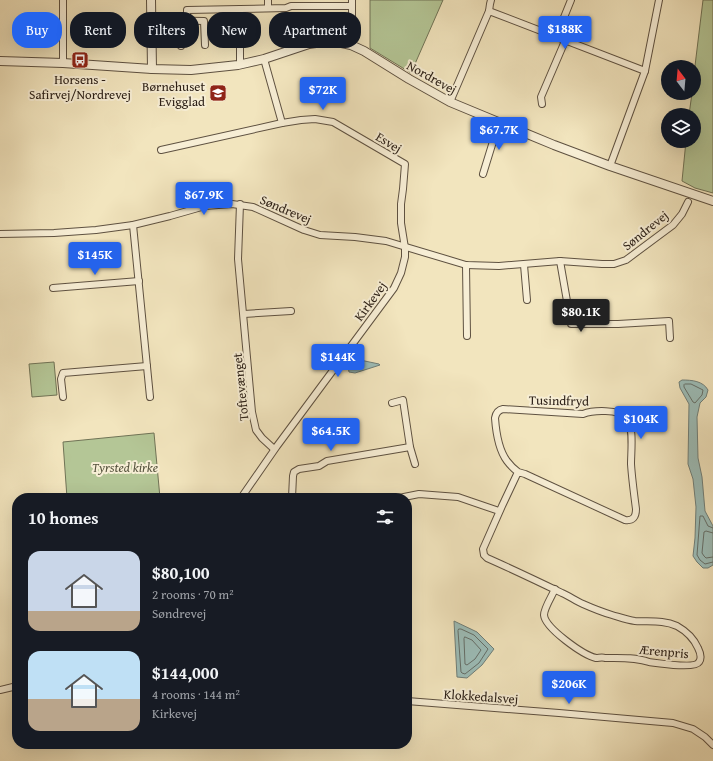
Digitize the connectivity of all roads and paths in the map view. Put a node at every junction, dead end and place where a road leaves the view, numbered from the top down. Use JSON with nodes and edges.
{"nodes":[{"id":1,"x":63,"y":0,"type":"edge"},
{"id":2,"x":151,"y":0,"type":"edge"},
{"id":3,"x":268,"y":0,"type":"edge"},
{"id":4,"x":491,"y":0,"type":"edge"},
{"id":5,"x":571,"y":0,"type":"edge"},
{"id":6,"x":659,"y":0,"type":"edge"},
{"id":7,"x":352,"y":3,"type":"edge"},
{"id":8,"x":268,"y":8,"type":"junction"},
{"id":9,"x":240,"y":9,"type":"junction"},
{"id":10,"x":489,"y":11,"type":"junction"},
{"id":11,"x":151,"y":12,"type":"edge"},
{"id":12,"x":186,"y":12,"type":"edge"},
{"id":13,"x":199,"y":21,"type":"edge"},
{"id":14,"x":556,"y":37,"type":"junction"},
{"id":15,"x":565,"y":41,"type":"junction"},
{"id":16,"x":205,"y":45,"type":"dead end"},
{"id":17,"x":152,"y":48,"type":"edge"},
{"id":18,"x":264,"y":59,"type":"junction"},
{"id":19,"x":0,"y":61,"type":"edge"},
{"id":20,"x":63,"y":63,"type":"junction"},
{"id":21,"x":240,"y":64,"type":"junction"},
{"id":22,"x":152,"y":69,"type":"junction"},
{"id":23,"x":645,"y":72,"type":"junction"},
{"id":24,"x":450,"y":102,"type":"junction"},
{"id":25,"x":542,"y":104,"type":"dead end"},
{"id":26,"x":499,"y":122,"type":"junction"},
{"id":27,"x":282,"y":123,"type":"junction"},
{"id":28,"x":161,"y":150,"type":"dead end"},
{"id":29,"x":610,"y":166,"type":"junction"},
{"id":30,"x":483,"y":174,"type":"dead end"},
{"id":31,"x":713,"y":201,"type":"edge"},
{"id":32,"x":688,"y":202,"type":"dead end"},
{"id":33,"x":240,"y":204,"type":"junction"},
{"id":34,"x":133,"y":225,"type":"junction"},
{"id":35,"x":0,"y":234,"type":"edge"},
{"id":36,"x":405,"y":248,"type":"junction"},
{"id":37,"x":560,"y":261,"type":"junction"},
{"id":38,"x":466,"y":265,"type":"junction"},
{"id":39,"x":524,"y":265,"type":"junction"},
{"id":40,"x":139,"y":281,"type":"junction"},
{"id":41,"x":53,"y":288,"type":"dead end"},
{"id":42,"x":528,"y":300,"type":"dead end"},
{"id":43,"x":291,"y":311,"type":"dead end"},
{"id":44,"x":244,"y":314,"type":"junction"},
{"id":45,"x":467,"y":336,"type":"dead end"},
{"id":46,"x":670,"y":338,"type":"dead end"},
{"id":47,"x":147,"y":366,"type":"junction"},
{"id":48,"x":63,"y":397,"type":"dead end"},
{"id":49,"x":150,"y":397,"type":"dead end"},
{"id":50,"x":392,"y":403,"type":"dead end"},
{"id":51,"x":410,"y":447,"type":"junction"},
{"id":52,"x":274,"y":450,"type":"junction"},
{"id":53,"x":415,"y":464,"type":"dead end"},
{"id":54,"x":518,"y":472,"type":"junction"},
{"id":55,"x":244,"y":493,"type":"edge"},
{"id":56,"x":292,"y":493,"type":"edge"},
{"id":57,"x":412,"y":495,"type":"edge"},
{"id":58,"x":499,"y":511,"type":"junction"},
{"id":59,"x":555,"y":589,"type":"junction"},
{"id":60,"x":12,"y":687,"type":"edge"},
{"id":61,"x":0,"y":690,"type":"edge"},
{"id":62,"x":412,"y":701,"type":"edge"},
{"id":63,"x":713,"y":745,"type":"edge"}],
"edges":[{"from":1,"to":20,"type":"street"},
{"from":2,"to":11,"type":"street"},
{"from":3,"to":8,"type":"street"},
{"from":4,"to":10,"type":"street"},
{"from":5,"to":14,"type":"street"},
{"from":6,"to":23,"type":"street"},
{"from":7,"to":8,"type":"street"},
{"from":8,"to":9,"type":"street"},
{"from":9,"to":12,"type":"street"},
{"from":9,"to":21,"type":"street"},
{"from":10,"to":14,"type":"street"},
{"from":10,"to":24,"type":"street"},
{"from":13,"to":16,"type":"street"},
{"from":14,"to":15,"type":"street"},
{"from":15,"to":23,"type":"street"},
{"from":15,"to":25,"type":"street"},
{"from":17,"to":22,"type":"street"},
{"from":18,"to":21,"type":"street","name":"Nordrevej"},
{"from":18,"to":24,"type":"street","name":"Nordrevej"},
{"from":18,"to":27,"type":"street"},
{"from":19,"to":20,"type":"street","name":"Nordrevej"},
{"from":20,"to":22,"type":"street","name":"Nordrevej"},
{"from":21,"to":22,"type":"street","name":"Nordrevej"},
{"from":23,"to":29,"type":"street"},
{"from":24,"to":26,"type":"street","name":"Nordrevej"},
{"from":26,"to":29,"type":"street","name":"Nordrevej"},
{"from":26,"to":30,"type":"street"},
{"from":27,"to":28,"type":"street","name":"Esvej"},
{"from":27,"to":36,"type":"street","name":"Esvej"},
{"from":29,"to":31,"type":"street","name":"Nordrevej"},
{"from":32,"to":37,"type":"street","name":"Søndrevej"},
{"from":33,"to":34,"type":"street","name":"Søndrevej"},
{"from":33,"to":36,"type":"street","name":"Søndrevej"},
{"from":33,"to":44,"type":"street","name":"Toftevænget"},
{"from":34,"to":35,"type":"street","name":"Søndrevej"},
{"from":34,"to":40,"type":"street"},
{"from":36,"to":38,"type":"street","name":"Søndrevej"},
{"from":36,"to":52,"type":"street","name":"Kirkevej"},
{"from":37,"to":39,"type":"street","name":"Søndrevej"},
{"from":37,"to":46,"type":"street"},
{"from":38,"to":39,"type":"street","name":"Søndrevej"},
{"from":38,"to":45,"type":"street"},
{"from":39,"to":42,"type":"street"},
{"from":40,"to":41,"type":"street"},
{"from":40,"to":47,"type":"street"},
{"from":43,"to":44,"type":"street"},
{"from":44,"to":52,"type":"street","name":"Toftevænget"},
{"from":47,"to":48,"type":"street"},
{"from":47,"to":49,"type":"street"},
{"from":50,"to":51,"type":"street"},
{"from":51,"to":53,"type":"street"},
{"from":51,"to":56,"type":"street"},
{"from":52,"to":55,"type":"street","name":"Kirkevej"},
{"from":54,"to":54,"type":"street","name":"Tusindfryd"},
{"from":54,"to":58,"type":"street"},
{"from":57,"to":58,"type":"street"},
{"from":58,"to":59,"type":"street","name":"Ærenpris"},
{"from":59,"to":59,"type":"street","name":"Ærenpris"},
{"from":60,"to":61,"type":"street"},
{"from":62,"to":63,"type":"street","name":"Klokkedalsvej"}]}
